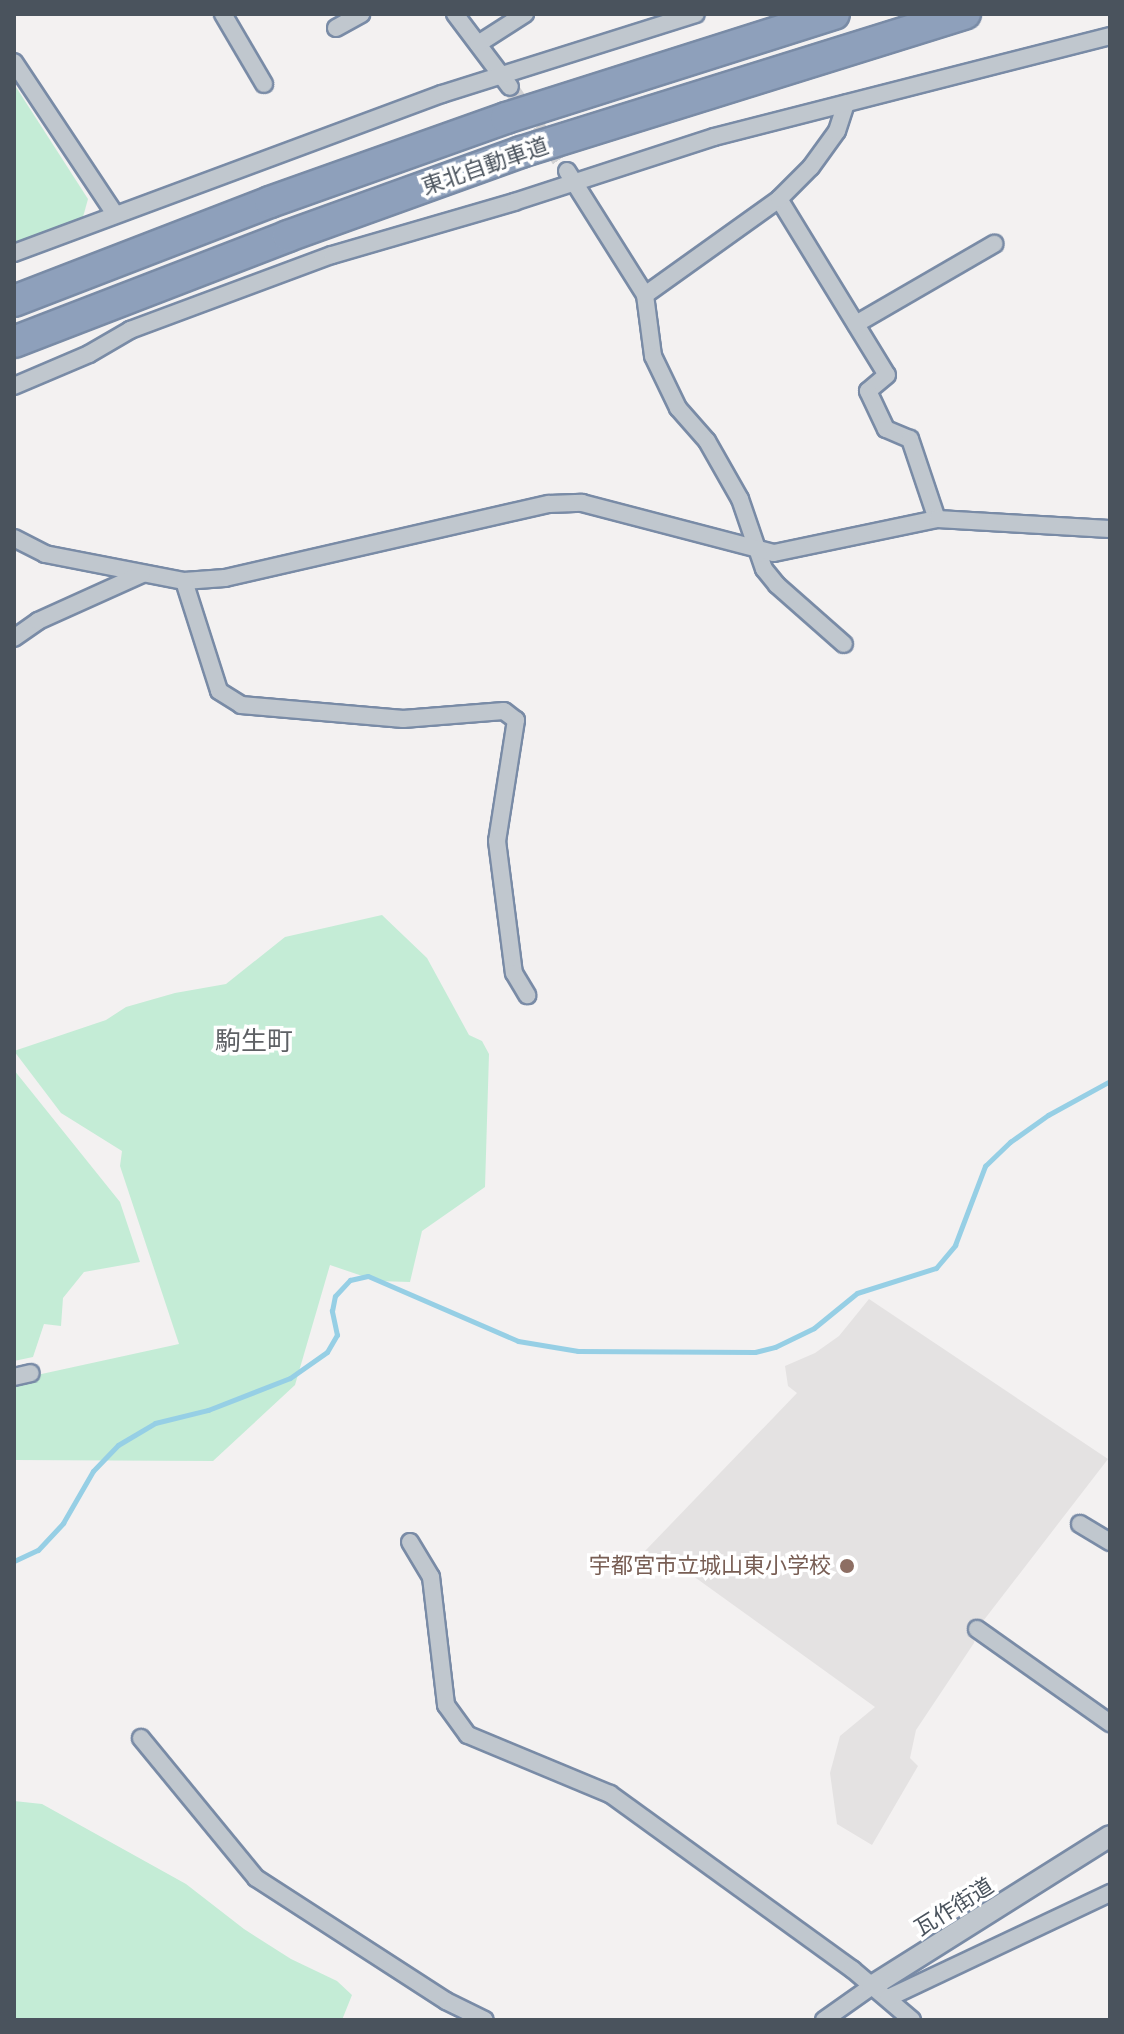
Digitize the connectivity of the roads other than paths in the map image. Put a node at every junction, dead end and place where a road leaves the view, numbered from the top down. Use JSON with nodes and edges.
{"nodes":[{"id":1,"x":223,"y":14,"type":"edge"},
{"id":2,"x":361,"y":14,"type":"edge"},
{"id":3,"x":455,"y":14,"type":"edge"},
{"id":4,"x":525,"y":14,"type":"edge"},
{"id":5,"x":696,"y":14,"type":"edge"},
{"id":6,"x":834,"y":14,"type":"edge"},
{"id":7,"x":965,"y":14,"type":"edge"},
{"id":8,"x":336,"y":28,"type":"dead end"},
{"id":9,"x":1110,"y":36,"type":"edge"},
{"id":10,"x":478,"y":44,"type":"junction"},
{"id":11,"x":14,"y":62,"type":"edge"},
{"id":12,"x":506,"y":81,"type":"junction"},
{"id":13,"x":264,"y":84,"type":"dead end"},
{"id":14,"x":846,"y":103,"type":"junction"},
{"id":15,"x":570,"y":177,"type":"junction"},
{"id":16,"x":779,"y":199,"type":"junction"},
{"id":17,"x":115,"y":214,"type":"junction"},
{"id":18,"x":994,"y":244,"type":"dead end"},
{"id":19,"x":14,"y":253,"type":"edge"},
{"id":20,"x":645,"y":295,"type":"junction"},
{"id":21,"x":14,"y":301,"type":"edge"},
{"id":22,"x":856,"y":324,"type":"junction"},
{"id":23,"x":14,"y":342,"type":"edge"},
{"id":24,"x":14,"y":386,"type":"edge"},
{"id":25,"x":937,"y":519,"type":"junction"},
{"id":26,"x":1107,"y":532,"type":"edge"},
{"id":27,"x":14,"y":538,"type":"edge"},
{"id":28,"x":759,"y":550,"type":"junction"},
{"id":29,"x":142,"y":574,"type":"junction"},
{"id":30,"x":184,"y":581,"type":"junction"},
{"id":31,"x":14,"y":638,"type":"edge"},
{"id":32,"x":844,"y":644,"type":"dead end"},
{"id":33,"x":527,"y":995,"type":"dead end"},
{"id":34,"x":31,"y":1373,"type":"dead end"},
{"id":35,"x":14,"y":1377,"type":"edge"},
{"id":36,"x":1080,"y":1524,"type":"dead end"},
{"id":37,"x":410,"y":1542,"type":"dead end"},
{"id":38,"x":1110,"y":1542,"type":"edge"},
{"id":39,"x":977,"y":1629,"type":"dead end"},
{"id":40,"x":1110,"y":1723,"type":"edge"},
{"id":41,"x":141,"y":1738,"type":"dead end"},
{"id":42,"x":1110,"y":1836,"type":"edge"},
{"id":43,"x":1110,"y":1893,"type":"edge"},
{"id":44,"x":880,"y":1992,"type":"junction"},
{"id":45,"x":485,"y":2020,"type":"edge"},
{"id":46,"x":824,"y":2020,"type":"edge"},
{"id":47,"x":912,"y":2020,"type":"edge"}],
"edges":[{"from":1,"to":13,"type":"street"},
{"from":2,"to":8,"type":"street"},
{"from":3,"to":10,"type":"street"},
{"from":4,"to":10,"type":"street"},
{"from":5,"to":12,"type":"street"},
{"from":6,"to":21,"type":"highway","name":"東北自動車道"},
{"from":7,"to":23,"type":"highway","name":"東北自動車道"},
{"from":9,"to":14,"type":"street"},
{"from":10,"to":12,"type":"street"},
{"from":11,"to":17,"type":"street"},
{"from":12,"to":17,"type":"street"},
{"from":14,"to":15,"type":"street"},
{"from":14,"to":16,"type":"street"},
{"from":15,"to":20,"type":"street"},
{"from":15,"to":24,"type":"street"},
{"from":16,"to":20,"type":"street"},
{"from":16,"to":22,"type":"street"},
{"from":17,"to":19,"type":"street"},
{"from":18,"to":22,"type":"street"},
{"from":20,"to":28,"type":"street"},
{"from":22,"to":25,"type":"street"},
{"from":25,"to":26,"type":"street"},
{"from":25,"to":28,"type":"street"},
{"from":27,"to":29,"type":"street"},
{"from":28,"to":30,"type":"street"},
{"from":28,"to":32,"type":"street"},
{"from":29,"to":30,"type":"street"},
{"from":29,"to":31,"type":"street"},
{"from":30,"to":33,"type":"street"},
{"from":34,"to":35,"type":"street"},
{"from":36,"to":38,"type":"street"},
{"from":37,"to":44,"type":"street"},
{"from":39,"to":40,"type":"street"},
{"from":41,"to":45,"type":"street"},
{"from":42,"to":44,"type":"street","name":"瓦作街道"},
{"from":43,"to":44,"type":"street"},
{"from":44,"to":46,"type":"street","name":"瓦作街道"},
{"from":44,"to":47,"type":"street"}]}
